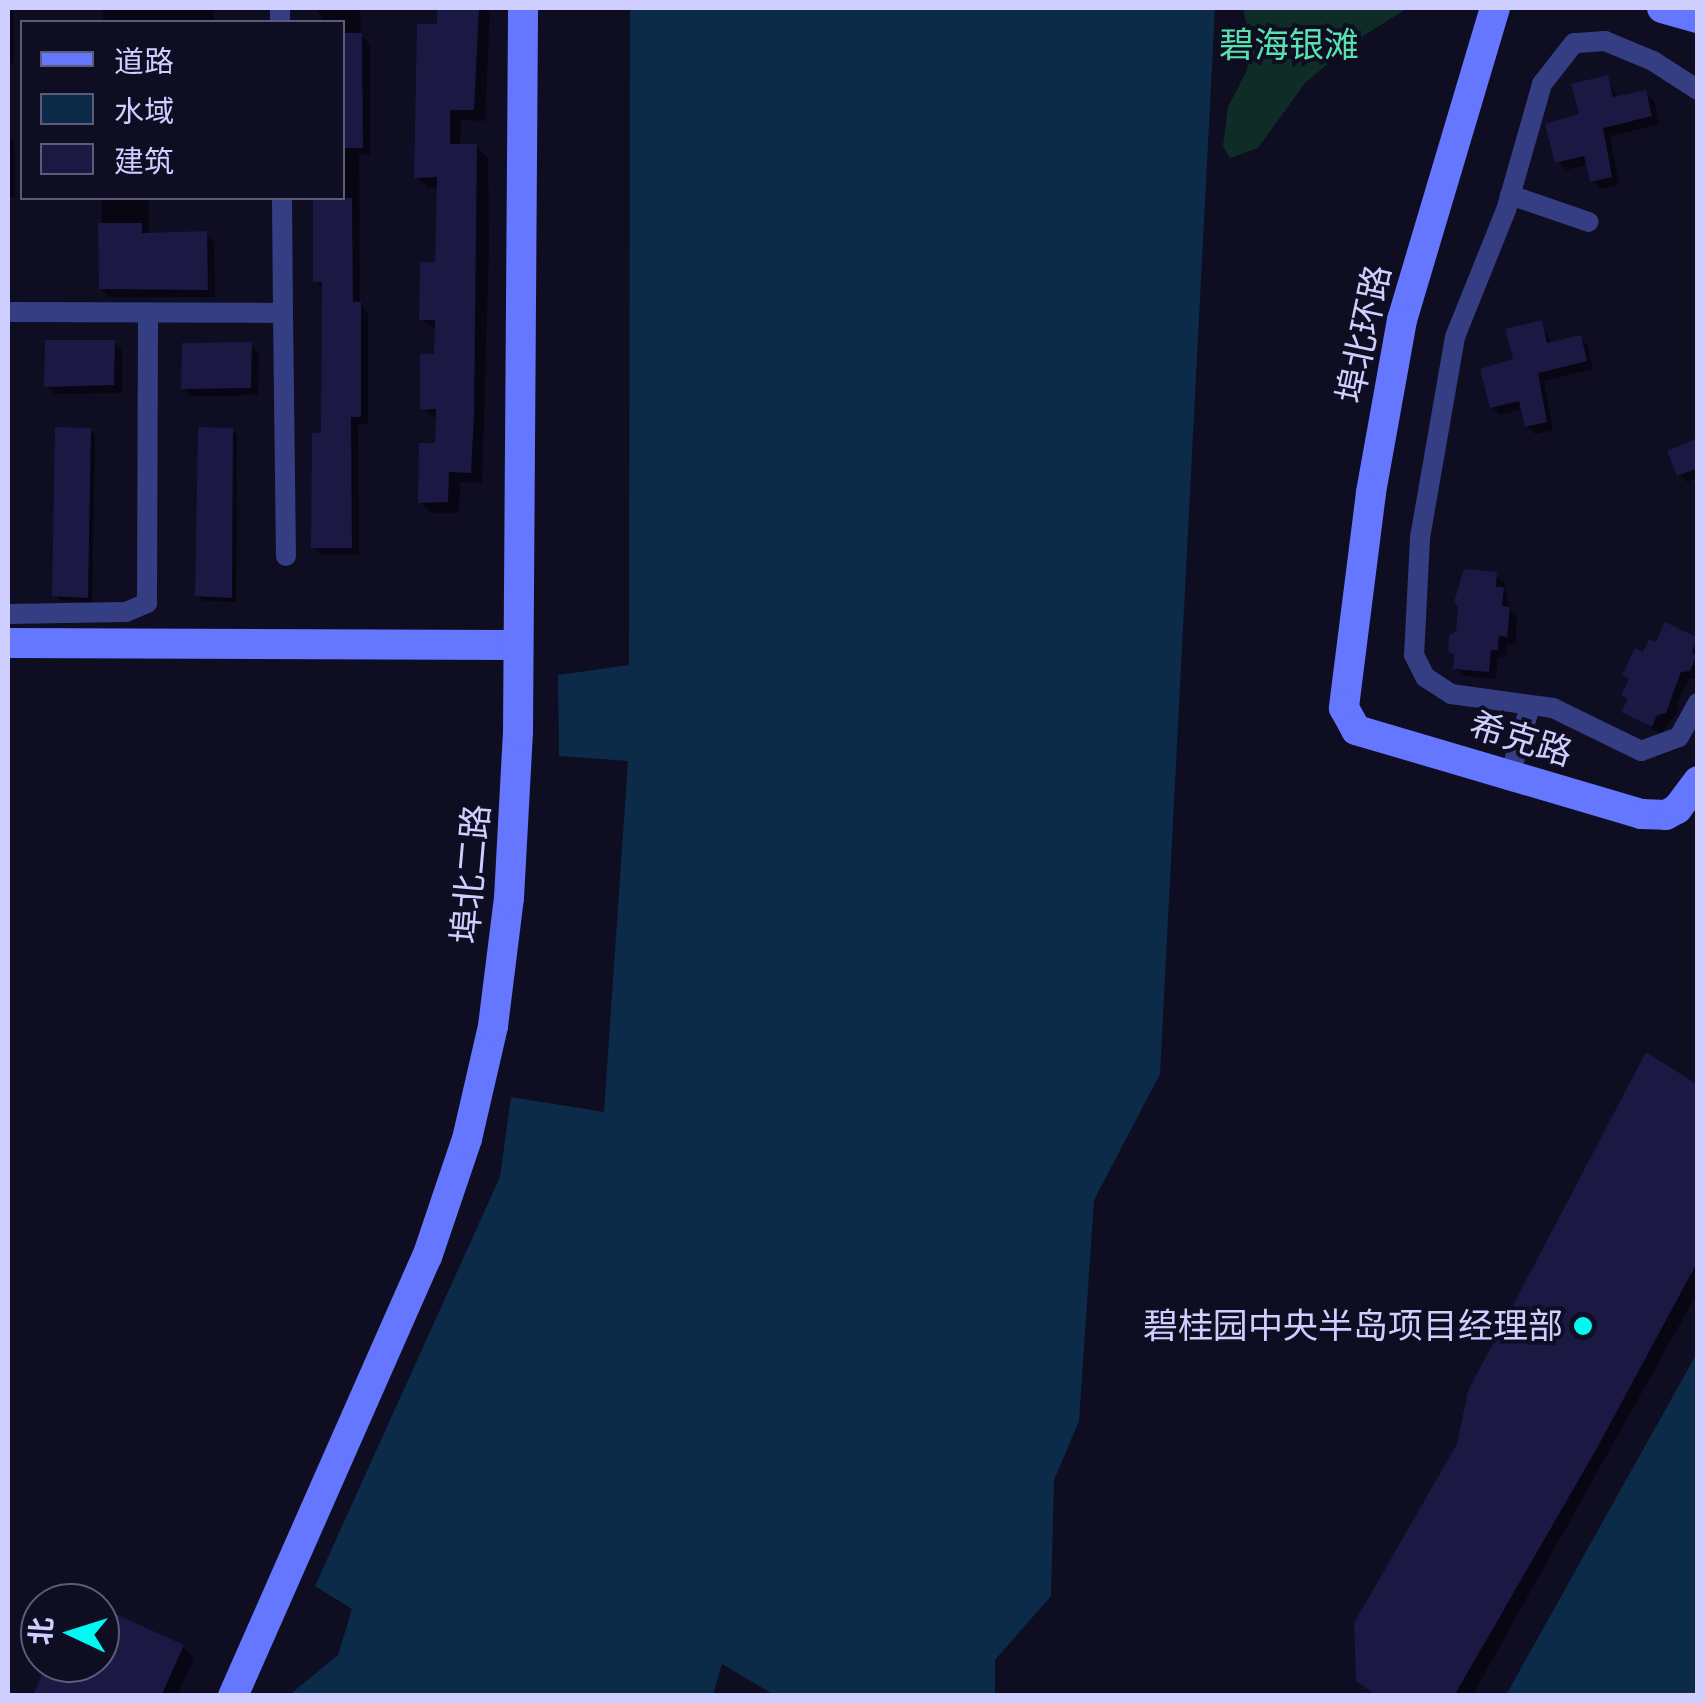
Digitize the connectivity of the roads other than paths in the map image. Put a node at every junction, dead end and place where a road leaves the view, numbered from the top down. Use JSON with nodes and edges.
{"nodes":[{"id":1,"x":523,"y":8,"type":"edge"},
{"id":2,"x":1495,"y":8,"type":"edge"},
{"id":3,"x":1662,"y":8,"type":"edge"},
{"id":4,"x":1698,"y":18,"type":"edge"},
{"id":5,"x":1698,"y":90,"type":"edge"},
{"id":6,"x":1510,"y":195,"type":"junction"},
{"id":7,"x":282,"y":200,"type":"edge"},
{"id":8,"x":1589,"y":222,"type":"dead end"},
{"id":9,"x":8,"y":312,"type":"edge"},
{"id":10,"x":284,"y":313,"type":"junction"},
{"id":11,"x":148,"y":314,"type":"junction"},
{"id":12,"x":286,"y":556,"type":"dead end"},
{"id":13,"x":8,"y":614,"type":"edge"},
{"id":14,"x":8,"y":644,"type":"edge"},
{"id":15,"x":516,"y":645,"type":"junction"},
{"id":16,"x":1344,"y":685,"type":"joint"},
{"id":17,"x":1698,"y":702,"type":"edge"},
{"id":18,"x":1530,"y":706,"type":"junction"},
{"id":19,"x":1510,"y":774,"type":"junction"},
{"id":20,"x":1698,"y":781,"type":"edge"},
{"id":21,"x":233,"y":1696,"type":"edge"}],
"edges":[{"from":1,"to":15,"type":"street","name":"埠北二路"},
{"from":2,"to":16,"type":"street","name":"埠北环路"},
{"from":3,"to":4,"type":"street"},
{"from":5,"to":6,"type":"street"},
{"from":6,"to":8,"type":"street"},
{"from":6,"to":18,"type":"street"},
{"from":7,"to":10,"type":"street"},
{"from":9,"to":11,"type":"street"},
{"from":10,"to":11,"type":"street"},
{"from":10,"to":12,"type":"street"},
{"from":11,"to":13,"type":"street"},
{"from":14,"to":15,"type":"street"},
{"from":15,"to":21,"type":"street","name":"埠北二路"},
{"from":16,"to":19,"type":"street","name":"希克路"},
{"from":17,"to":18,"type":"street"},
{"from":18,"to":19,"type":"street"},
{"from":19,"to":20,"type":"street","name":"希克路"}]}
